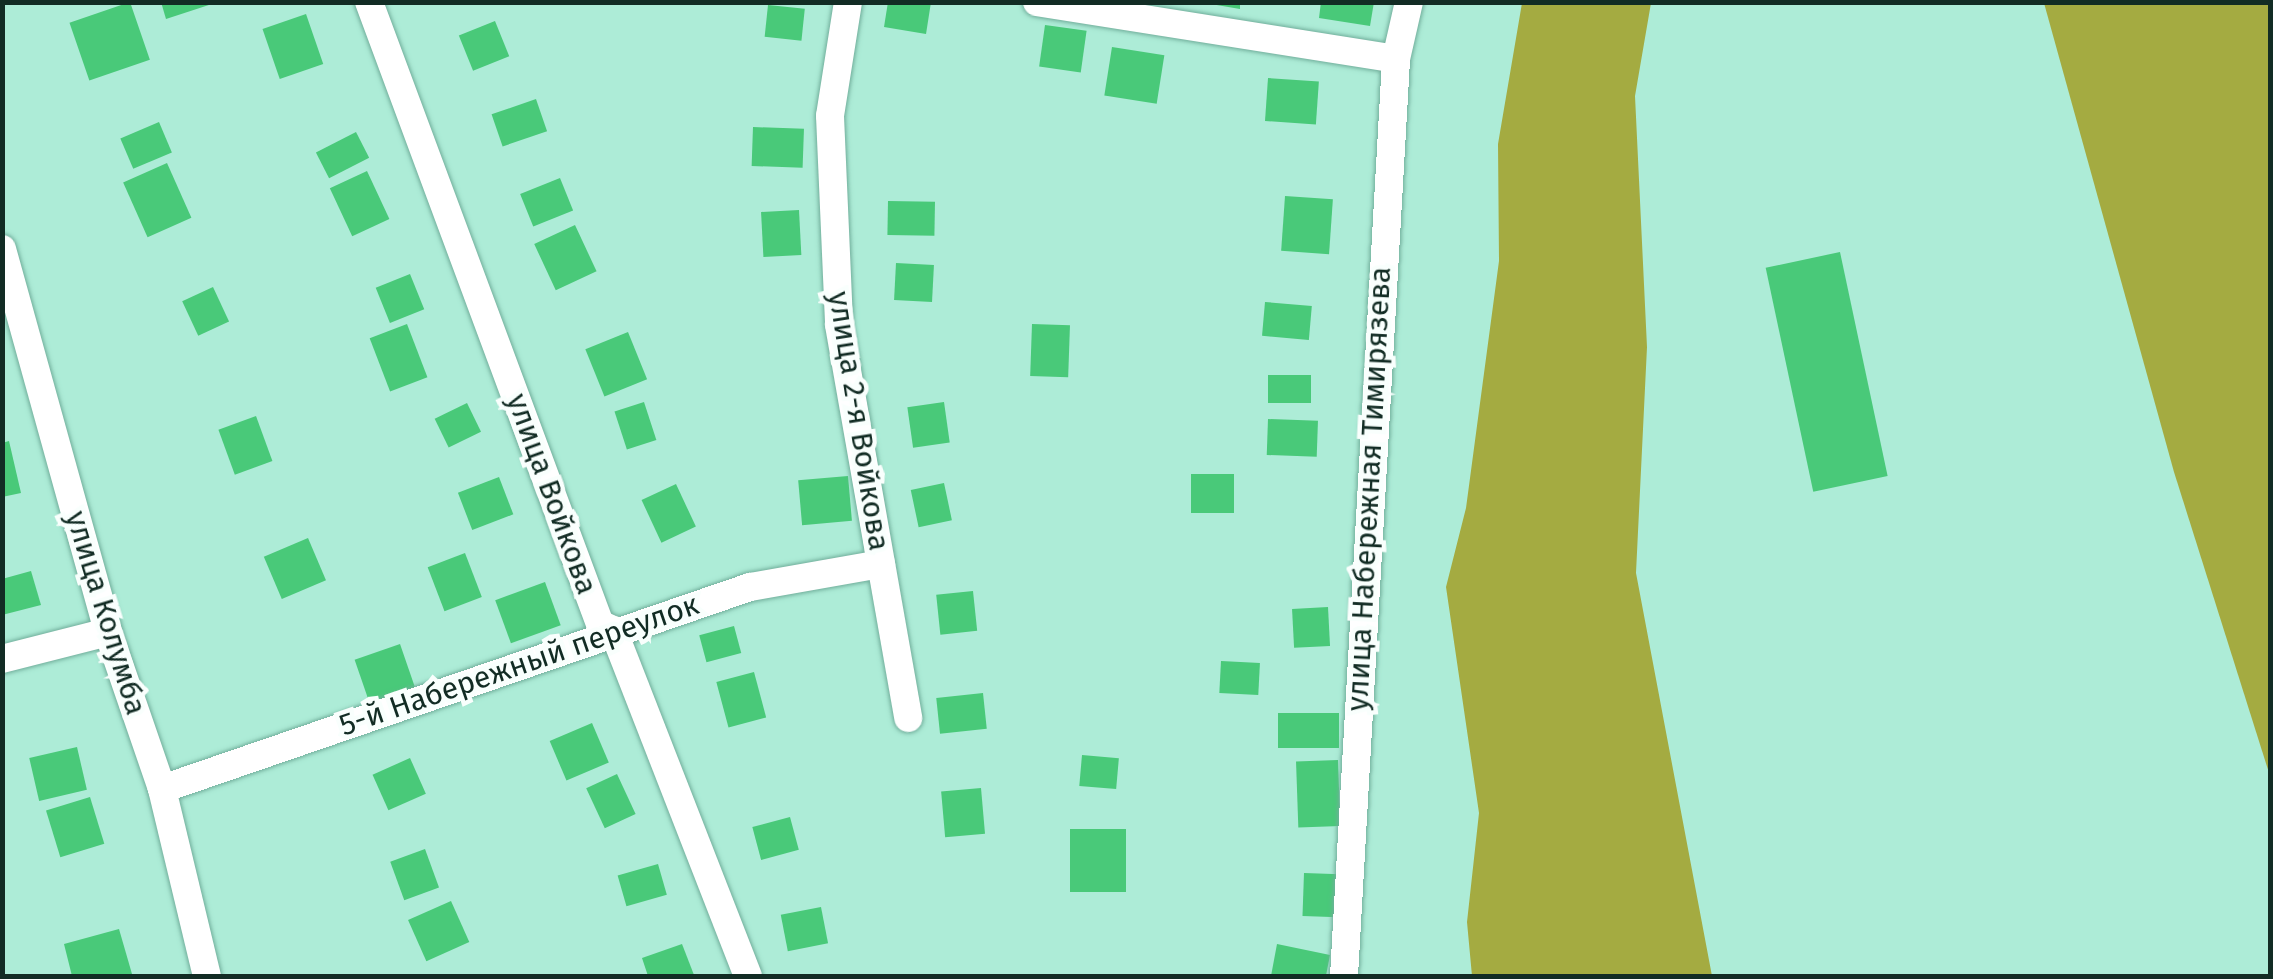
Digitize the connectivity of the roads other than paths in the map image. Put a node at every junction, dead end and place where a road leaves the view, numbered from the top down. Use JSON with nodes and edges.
{"nodes":[{"id":1,"x":368,"y":2,"type":"edge"},
{"id":2,"x":848,"y":2,"type":"edge"},
{"id":3,"x":1037,"y":2,"type":"edge"},
{"id":4,"x":1410,"y":2,"type":"edge"},
{"id":5,"x":1396,"y":59,"type":"junction"},
{"id":6,"x":2,"y":249,"type":"edge"},
{"id":7,"x":882,"y":564,"type":"junction"},
{"id":8,"x":613,"y":630,"type":"junction"},
{"id":9,"x":108,"y":632,"type":"junction"},
{"id":10,"x":2,"y":659,"type":"edge"},
{"id":11,"x":908,"y":718,"type":"dead end"},
{"id":12,"x":162,"y":790,"type":"junction"},
{"id":13,"x":208,"y":976,"type":"edge"},
{"id":14,"x":748,"y":976,"type":"edge"},
{"id":15,"x":1344,"y":976,"type":"edge"}],
"edges":[{"from":1,"to":8,"type":"street","name":"улица Войкова"},
{"from":2,"to":7,"type":"street","name":"улица 2-я Войкова"},
{"from":3,"to":5,"type":"street"},
{"from":4,"to":5,"type":"street","name":"улица Набережная Тимирязева"},
{"from":5,"to":15,"type":"street","name":"улица Набережная Тимирязева"},
{"from":6,"to":9,"type":"street","name":"улица Колумба"},
{"from":7,"to":8,"type":"street","name":"5-й Набережный переулок"},
{"from":7,"to":11,"type":"street","name":"улица 2-я Войкова"},
{"from":8,"to":12,"type":"street","name":"5-й Набережный переулок"},
{"from":8,"to":14,"type":"street","name":"улица Войкова"},
{"from":9,"to":10,"type":"street"},
{"from":9,"to":12,"type":"street","name":"улица Колумба"},
{"from":12,"to":13,"type":"street","name":"улица Колумба"}]}
